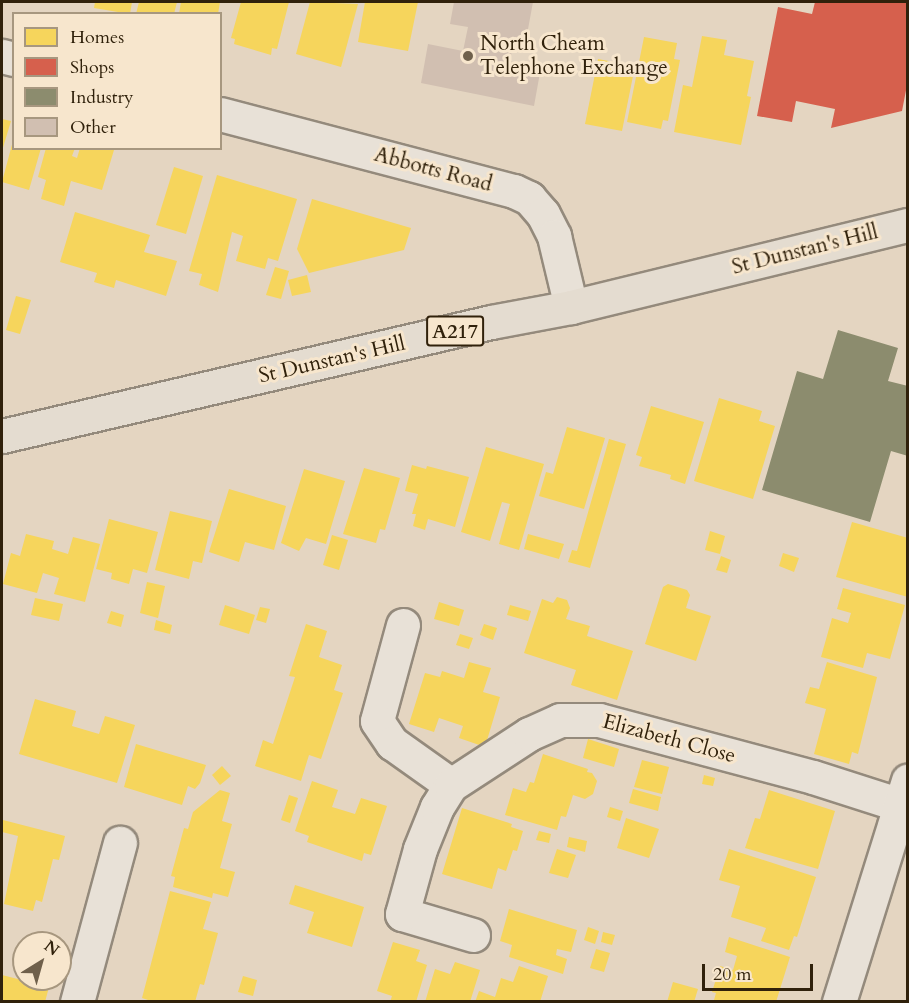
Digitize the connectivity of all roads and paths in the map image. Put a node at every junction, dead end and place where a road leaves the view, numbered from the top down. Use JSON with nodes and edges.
{"nodes":[{"id":1,"x":222,"y":115,"type":"edge"},
{"id":2,"x":908,"y":225,"type":"edge"},
{"id":3,"x":571,"y":307,"type":"junction"},
{"id":4,"x":2,"y":436,"type":"edge"},
{"id":5,"x":403,"y":625,"type":"dead end"},
{"id":6,"x":451,"y":785,"type":"junction"},
{"id":7,"x":904,"y":793,"type":"edge"},
{"id":8,"x":120,"y":843,"type":"dead end"},
{"id":9,"x":473,"y":935,"type":"dead end"},
{"id":10,"x":77,"y":1002,"type":"edge"},
{"id":11,"x":839,"y":1002,"type":"edge"}],
"edges":[{"from":1,"to":3,"type":"street","name":"Abbotts Road"},
{"from":2,"to":3,"type":"highway","name":"St Dunstan's Hill","number":"A217"},
{"from":3,"to":4,"type":"highway","name":"St Dunstan's Hill","number":"A217"},
{"from":5,"to":6,"type":"street"},
{"from":6,"to":7,"type":"street","name":"Elizabeth Close"},
{"from":6,"to":9,"type":"street","name":"Elizabeth Close"},
{"from":7,"to":11,"type":"street"},
{"from":8,"to":10,"type":"street"}]}
